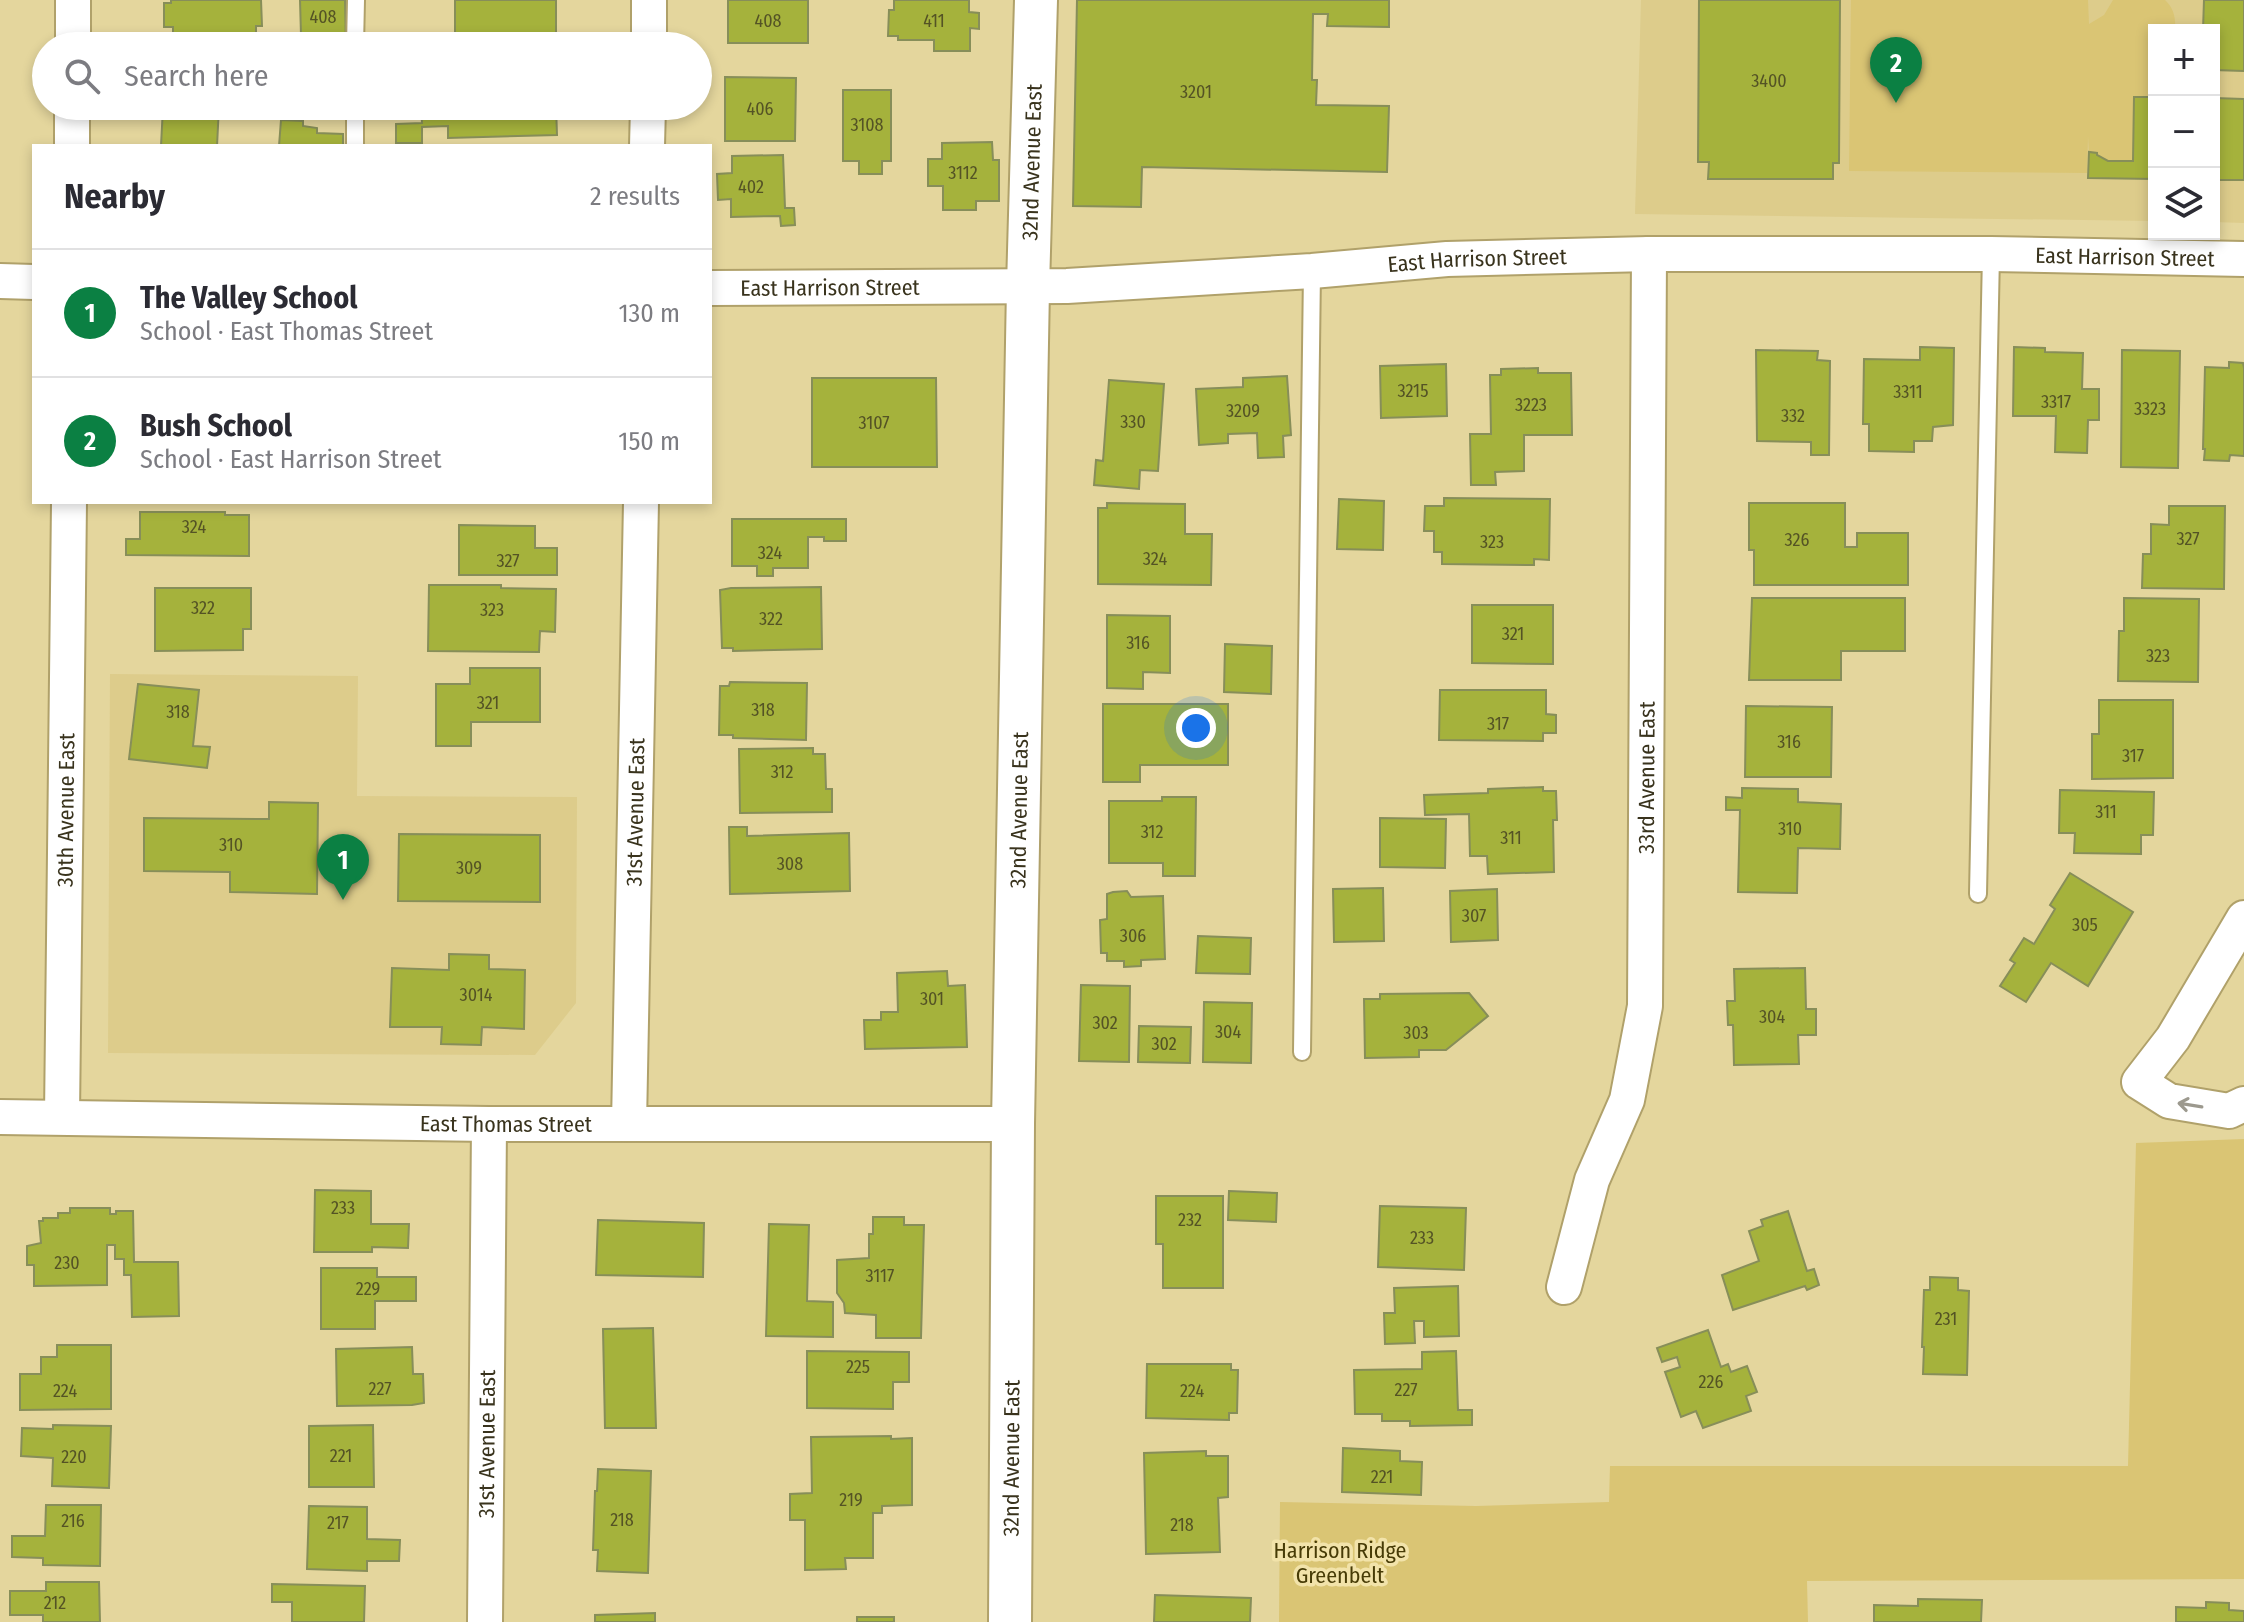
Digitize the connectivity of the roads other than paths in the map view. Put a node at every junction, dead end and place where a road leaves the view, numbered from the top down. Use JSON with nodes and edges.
{"nodes":[{"id":1,"x":73,"y":0,"type":"edge"},
{"id":2,"x":356,"y":0,"type":"edge"},
{"id":3,"x":649,"y":0,"type":"edge"},
{"id":4,"x":1036,"y":0,"type":"edge"},
{"id":5,"x":73,"y":32,"type":"edge"},
{"id":6,"x":355,"y":32,"type":"edge"},
{"id":7,"x":649,"y":32,"type":"edge"},
{"id":8,"x":72,"y":120,"type":"edge"},
{"id":9,"x":355,"y":120,"type":"edge"},
{"id":10,"x":648,"y":120,"type":"edge"},
{"id":11,"x":72,"y":144,"type":"edge"},
{"id":12,"x":355,"y":144,"type":"edge"},
{"id":13,"x":647,"y":144,"type":"edge"},
{"id":14,"x":1649,"y":254,"type":"junction"},
{"id":15,"x":1991,"y":254,"type":"junction"},
{"id":16,"x":2244,"y":259,"type":"edge"},
{"id":17,"x":1312,"y":271,"type":"junction"},
{"id":18,"x":0,"y":281,"type":"edge"},
{"id":19,"x":32,"y":282,"type":"edge"},
{"id":20,"x":1028,"y":287,"type":"junction"},
{"id":21,"x":712,"y":288,"type":"edge"},
{"id":22,"x":69,"y":504,"type":"edge"},
{"id":23,"x":641,"y":504,"type":"edge"},
{"id":24,"x":1978,"y":894,"type":"dead end"},
{"id":25,"x":2244,"y":918,"type":"edge"},
{"id":26,"x":1302,"y":1052,"type":"dead end"},
{"id":27,"x":2244,"y":1104,"type":"edge"},
{"id":28,"x":62,"y":1116,"type":"junction"},
{"id":29,"x":0,"y":1117,"type":"edge"},
{"id":30,"x":489,"y":1124,"type":"junction"},
{"id":31,"x":629,"y":1124,"type":"junction"},
{"id":32,"x":1013,"y":1124,"type":"junction"},
{"id":33,"x":1564,"y":1287,"type":"dead end"},
{"id":34,"x":485,"y":1622,"type":"edge"},
{"id":35,"x":1010,"y":1622,"type":"edge"}],
"edges":[{"from":1,"to":5,"type":"street"},
{"from":2,"to":6,"type":"lane"},
{"from":3,"to":7,"type":"street"},
{"from":4,"to":20,"type":"street","name":"32nd Avenue East"},
{"from":8,"to":11,"type":"street"},
{"from":9,"to":12,"type":"lane"},
{"from":10,"to":13,"type":"street"},
{"from":14,"to":15,"type":"street","name":"East Harrison Street"},
{"from":14,"to":17,"type":"street","name":"East Harrison Street"},
{"from":14,"to":33,"type":"street","name":"33rd Avenue East"},
{"from":15,"to":16,"type":"street","name":"East Harrison Street"},
{"from":15,"to":24,"type":"lane"},
{"from":17,"to":20,"type":"street","name":"East Harrison Street"},
{"from":17,"to":26,"type":"lane"},
{"from":18,"to":19,"type":"street"},
{"from":20,"to":21,"type":"street","name":"East Harrison Street"},
{"from":20,"to":32,"type":"street","name":"32nd Avenue East"},
{"from":22,"to":28,"type":"street","name":"30th Avenue East"},
{"from":23,"to":31,"type":"street","name":"31st Avenue East"},
{"from":27,"to":25,"type":"street","one_way":true},
{"from":28,"to":29,"type":"street","name":"East Thomas Street"},
{"from":28,"to":30,"type":"street","name":"East Thomas Street"},
{"from":30,"to":31,"type":"street","name":"East Thomas Street"},
{"from":30,"to":34,"type":"street","name":"31st Avenue East"},
{"from":31,"to":32,"type":"street","name":"East Thomas Street"},
{"from":32,"to":35,"type":"street","name":"32nd Avenue East"}]}
